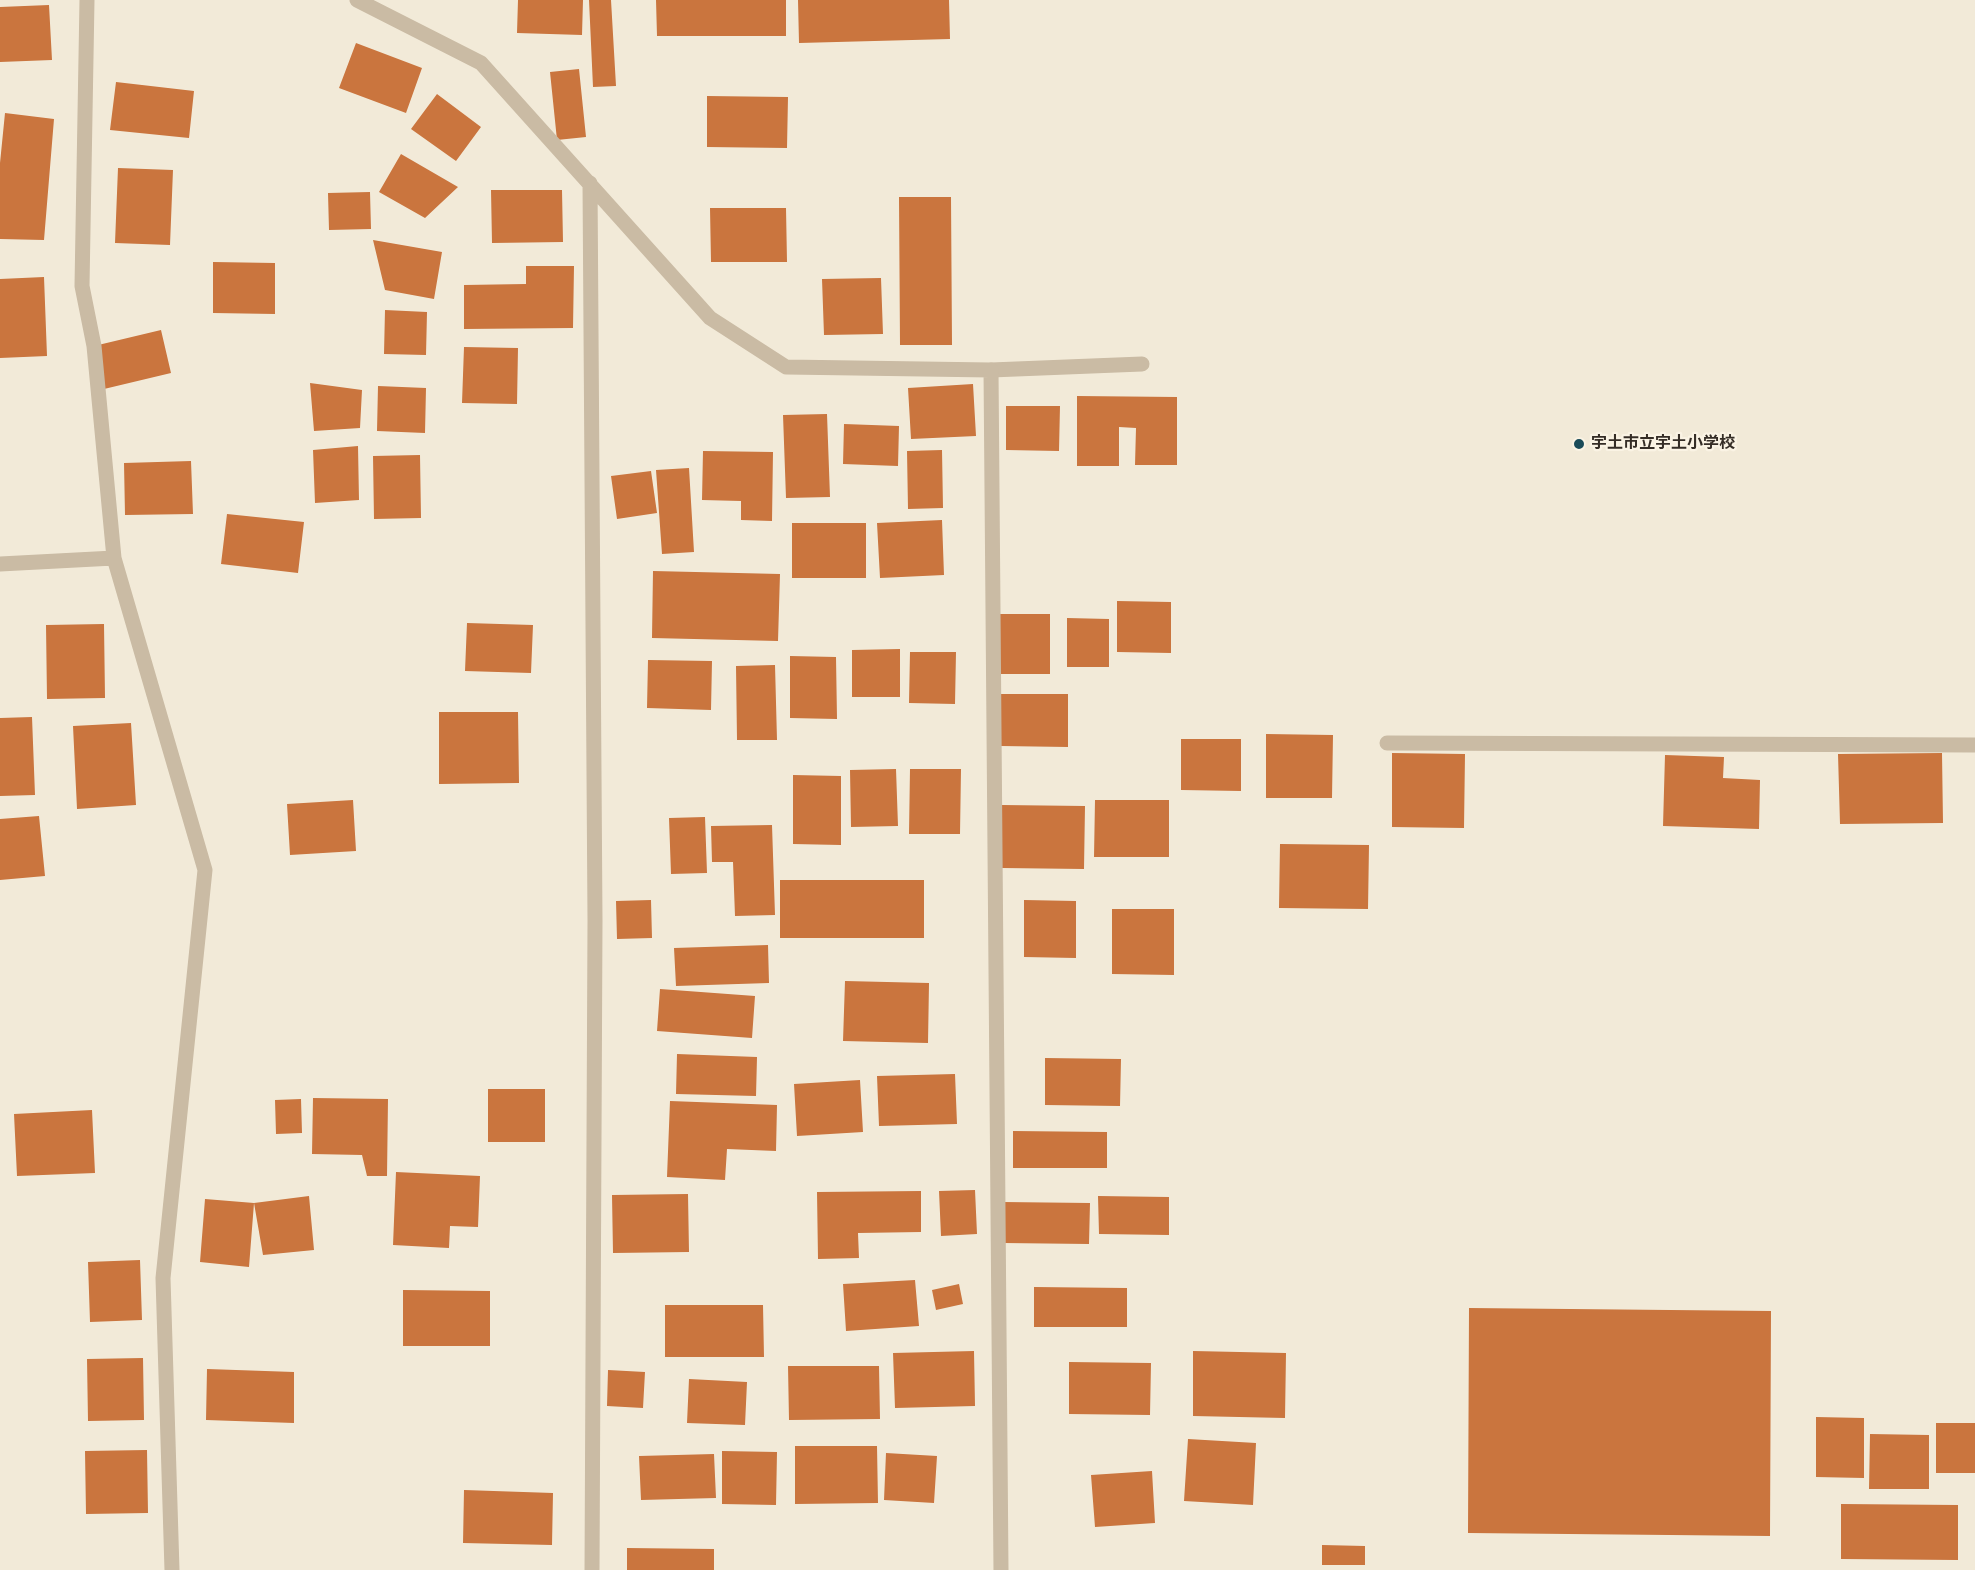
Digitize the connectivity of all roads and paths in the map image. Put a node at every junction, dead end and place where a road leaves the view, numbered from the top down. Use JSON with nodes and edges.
{"nodes":[{"id":1,"x":87,"y":0,"type":"edge"},
{"id":2,"x":357,"y":0,"type":"edge"},
{"id":3,"x":590,"y":183,"type":"junction"},
{"id":4,"x":1142,"y":364,"type":"dead end"},
{"id":5,"x":991,"y":370,"type":"junction"},
{"id":6,"x":114,"y":558,"type":"junction"},
{"id":7,"x":0,"y":564,"type":"edge"},
{"id":8,"x":1387,"y":742,"type":"dead end"},
{"id":9,"x":1975,"y":745,"type":"edge"},
{"id":10,"x":172,"y":1570,"type":"edge"},
{"id":11,"x":592,"y":1570,"type":"edge"},
{"id":12,"x":1001,"y":1570,"type":"edge"}],
"edges":[{"from":1,"to":6,"type":"street"},
{"from":2,"to":3,"type":"street"},
{"from":3,"to":5,"type":"street"},
{"from":3,"to":11,"type":"street"},
{"from":4,"to":5,"type":"street"},
{"from":5,"to":12,"type":"street"},
{"from":6,"to":7,"type":"street"},
{"from":6,"to":10,"type":"street"},
{"from":8,"to":9,"type":"street"}]}
